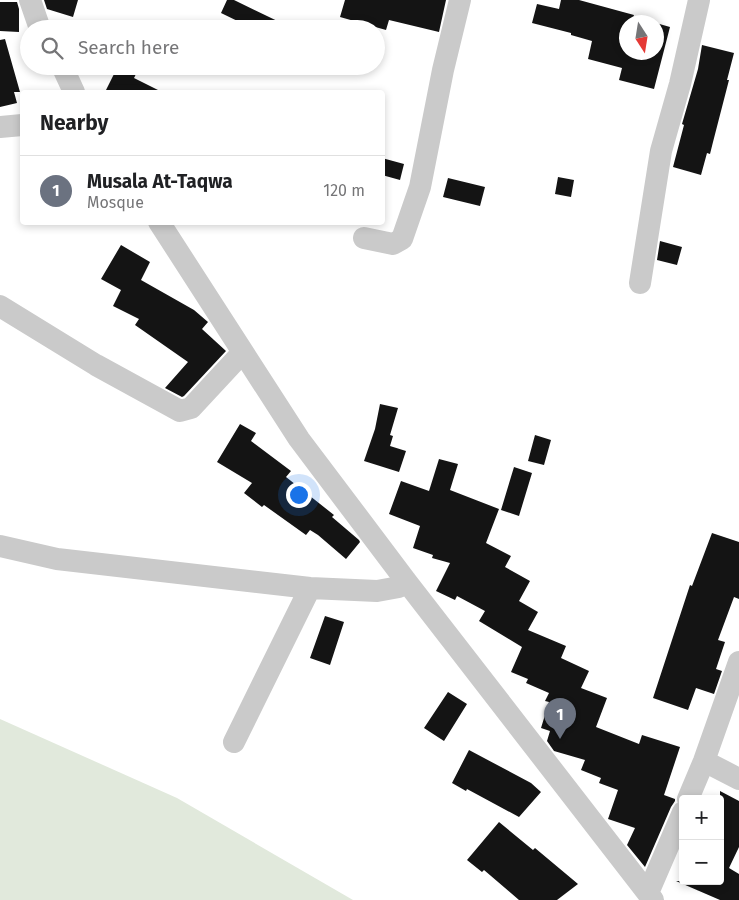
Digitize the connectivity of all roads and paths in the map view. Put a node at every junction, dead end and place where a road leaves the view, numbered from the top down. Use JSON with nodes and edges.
{"nodes":[{"id":1,"x":30,"y":0,"type":"edge"},
{"id":2,"x":460,"y":0,"type":"edge"},
{"id":3,"x":699,"y":0,"type":"edge"},
{"id":4,"x":37,"y":20,"type":"edge"},
{"id":5,"x":66,"y":75,"type":"edge"},
{"id":6,"x":73,"y":90,"type":"edge"},
{"id":7,"x":20,"y":125,"type":"edge"},
{"id":8,"x":0,"y":127,"type":"edge"},
{"id":9,"x":161,"y":225,"type":"edge"},
{"id":10,"x":364,"y":238,"type":"dead end"},
{"id":11,"x":640,"y":283,"type":"dead end"},
{"id":12,"x":0,"y":306,"type":"edge"},
{"id":13,"x":243,"y":352,"type":"junction"},
{"id":14,"x":0,"y":546,"type":"edge"},
{"id":15,"x":406,"y":581,"type":"junction"},
{"id":16,"x":310,"y":588,"type":"junction"},
{"id":17,"x":739,"y":662,"type":"edge"},
{"id":18,"x":234,"y":742,"type":"dead end"},
{"id":19,"x":704,"y":761,"type":"junction"},
{"id":20,"x":739,"y":779,"type":"edge"},
{"id":21,"x":690,"y":795,"type":"edge"},
{"id":22,"x":679,"y":822,"type":"edge"},
{"id":23,"x":650,"y":897,"type":"edge"}],
"edges":[{"from":1,"to":4,"type":"street"},
{"from":2,"to":10,"type":"street"},
{"from":3,"to":11,"type":"street"},
{"from":5,"to":6,"type":"street"},
{"from":7,"to":8,"type":"street"},
{"from":9,"to":13,"type":"street"},
{"from":12,"to":13,"type":"street"},
{"from":13,"to":15,"type":"street"},
{"from":14,"to":16,"type":"street"},
{"from":15,"to":16,"type":"street"},
{"from":15,"to":23,"type":"street"},
{"from":16,"to":18,"type":"street"},
{"from":17,"to":19,"type":"street"},
{"from":19,"to":20,"type":"street"},
{"from":19,"to":21,"type":"street"},
{"from":22,"to":23,"type":"street"}]}
